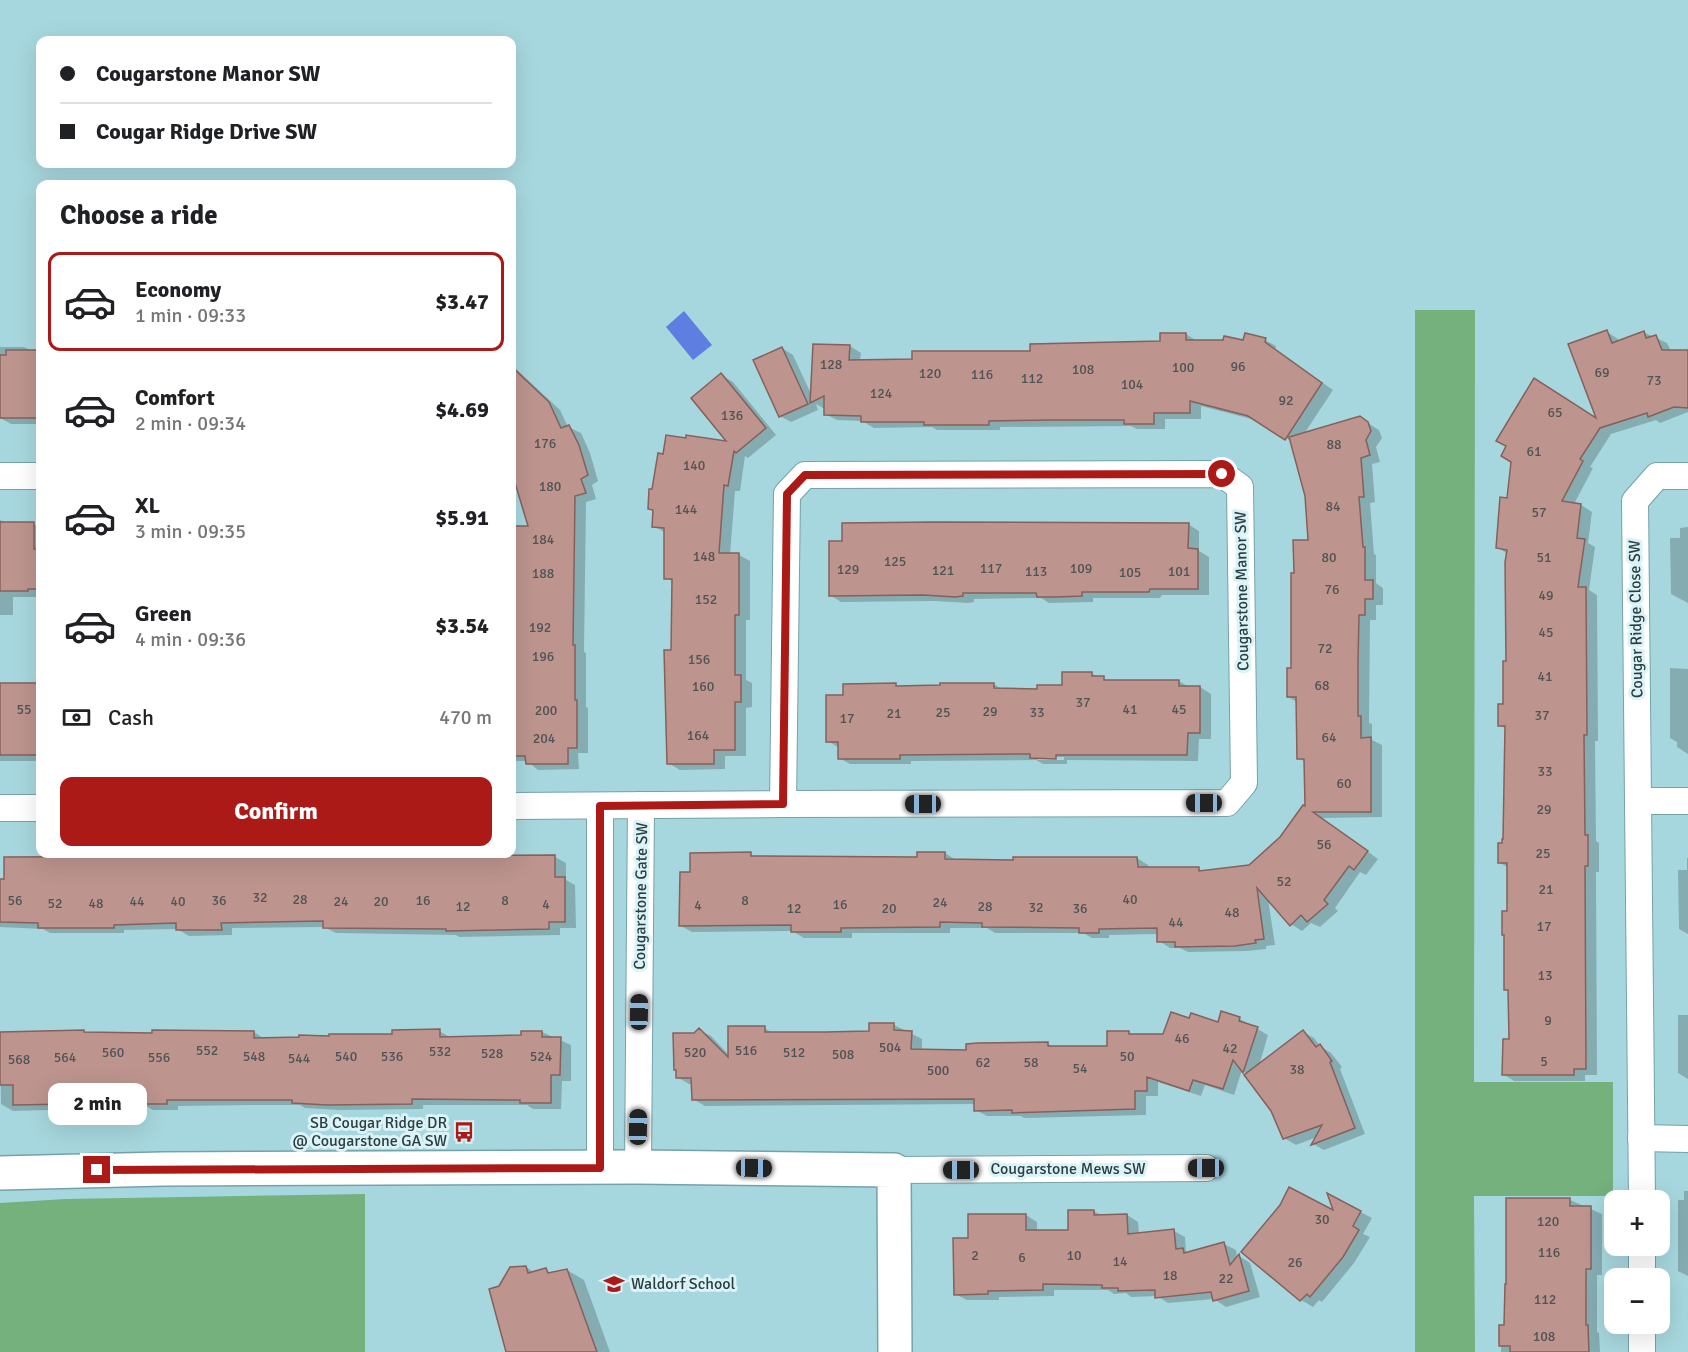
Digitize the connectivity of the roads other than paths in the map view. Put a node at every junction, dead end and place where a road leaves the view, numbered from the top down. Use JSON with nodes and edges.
{"nodes":[{"id":1,"x":36,"y":476,"type":"edge"},
{"id":2,"x":1688,"y":476,"type":"edge"},
{"id":3,"x":0,"y":477,"type":"edge"},
{"id":4,"x":1638,"y":801,"type":"junction"},
{"id":5,"x":1688,"y":801,"type":"edge"},
{"id":6,"x":783,"y":804,"type":"junction"},
{"id":7,"x":641,"y":805,"type":"junction"},
{"id":8,"x":516,"y":806,"type":"edge"},
{"id":9,"x":600,"y":806,"type":"junction"},
{"id":10,"x":0,"y":808,"type":"edge"},
{"id":11,"x":36,"y":808,"type":"edge"},
{"id":12,"x":1641,"y":1138,"type":"junction"},
{"id":13,"x":1688,"y":1139,"type":"edge"},
{"id":14,"x":638,"y":1167,"type":"junction"},
{"id":15,"x":600,"y":1168,"type":"junction"},
{"id":16,"x":1206,"y":1168,"type":"dead end"},
{"id":17,"x":894,"y":1170,"type":"junction"},
{"id":18,"x":0,"y":1173,"type":"edge"},
{"id":19,"x":1641,"y":1190,"type":"edge"},
{"id":20,"x":1642,"y":1334,"type":"edge"},
{"id":21,"x":895,"y":1352,"type":"edge"},
{"id":22,"x":1642,"y":1352,"type":"edge"}],
"edges":[{"from":1,"to":3,"type":"street"},
{"from":2,"to":4,"type":"street","name":"Cougar Ridge Close SW"},
{"from":4,"to":5,"type":"street"},
{"from":4,"to":12,"type":"street","name":"Cougar Ridge Close SW"},
{"from":6,"to":6,"type":"street","name":"Cougarstone Manor SW"},
{"from":6,"to":7,"type":"street","name":"Cougarstone Manor SW"},
{"from":7,"to":9,"type":"street","name":"Cougarstone Manor SW"},
{"from":7,"to":14,"type":"street","name":"Cougarstone Gate SW"},
{"from":8,"to":9,"type":"street","name":"Cougarstone Manor SW"},
{"from":9,"to":15,"type":"street"},
{"from":10,"to":11,"type":"street"},
{"from":12,"to":13,"type":"street"},
{"from":12,"to":19,"type":"street","name":"Cougar Ridge Close SW"},
{"from":14,"to":15,"type":"street"},
{"from":14,"to":17,"type":"street"},
{"from":15,"to":18,"type":"street"},
{"from":16,"to":17,"type":"street","name":"Cougarstone Mews SW"},
{"from":17,"to":21,"type":"street"},
{"from":20,"to":22,"type":"street"}]}
